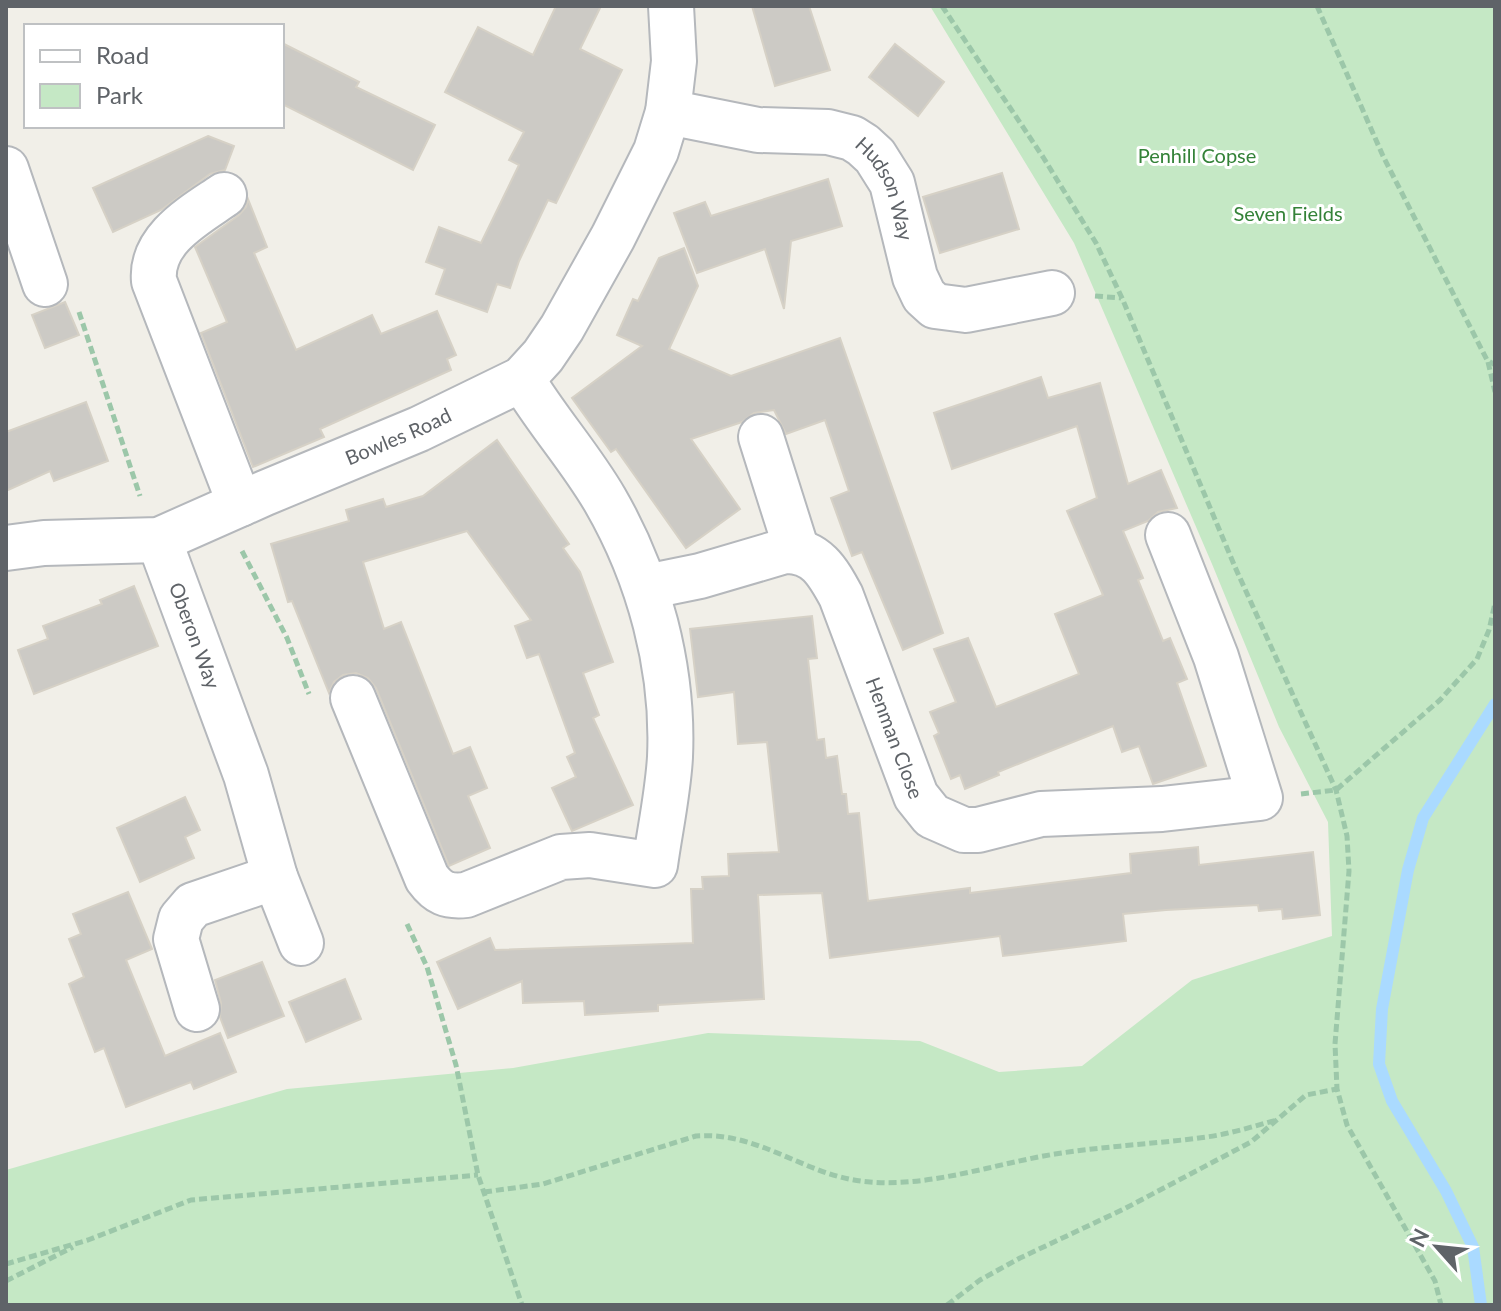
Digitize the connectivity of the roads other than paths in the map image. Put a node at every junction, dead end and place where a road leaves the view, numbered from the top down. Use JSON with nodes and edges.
{"nodes":[{"id":1,"x":671,"y":6,"type":"edge"},
{"id":2,"x":668,"y":112,"type":"junction"},
{"id":3,"x":6,"y":169,"type":"edge"},
{"id":4,"x":224,"y":195,"type":"dead end"},
{"id":5,"x":60,"y":292,"type":"road end"},
{"id":6,"x":1052,"y":293,"type":"dead end"},
{"id":7,"x":522,"y":379,"type":"junction"},
{"id":8,"x":761,"y":437,"type":"dead end"},
{"id":9,"x":240,"y":504,"type":"junction"},
{"id":10,"x":1168,"y":535,"type":"dead end"},
{"id":11,"x":159,"y":540,"type":"junction"},
{"id":12,"x":6,"y":548,"type":"edge"},
{"id":13,"x":797,"y":551,"type":"junction"},
{"id":14,"x":646,"y":587,"type":"junction"},
{"id":15,"x":353,"y":698,"type":"dead end"},
{"id":16,"x":275,"y":877,"type":"junction"},
{"id":17,"x":301,"y":943,"type":"dead end"},
{"id":18,"x":197,"y":1009,"type":"dead end"}],
"edges":[{"from":1,"to":2,"type":"street"},
{"from":2,"to":6,"type":"street","name":"Hudson Way"},
{"from":2,"to":7,"type":"street","name":"Bowles Road"},
{"from":3,"to":5,"type":"street"},
{"from":4,"to":9,"type":"street"},
{"from":7,"to":9,"type":"street","name":"Bowles Road"},
{"from":7,"to":14,"type":"street"},
{"from":8,"to":13,"type":"street"},
{"from":9,"to":11,"type":"street","name":"Bowles Road"},
{"from":10,"to":13,"type":"street","name":"Henman Close"},
{"from":11,"to":12,"type":"street"},
{"from":11,"to":16,"type":"street","name":"Oberon Way"},
{"from":13,"to":14,"type":"street"},
{"from":14,"to":15,"type":"street"},
{"from":16,"to":17,"type":"street","name":"Oberon Way"},
{"from":16,"to":18,"type":"street"}]}
